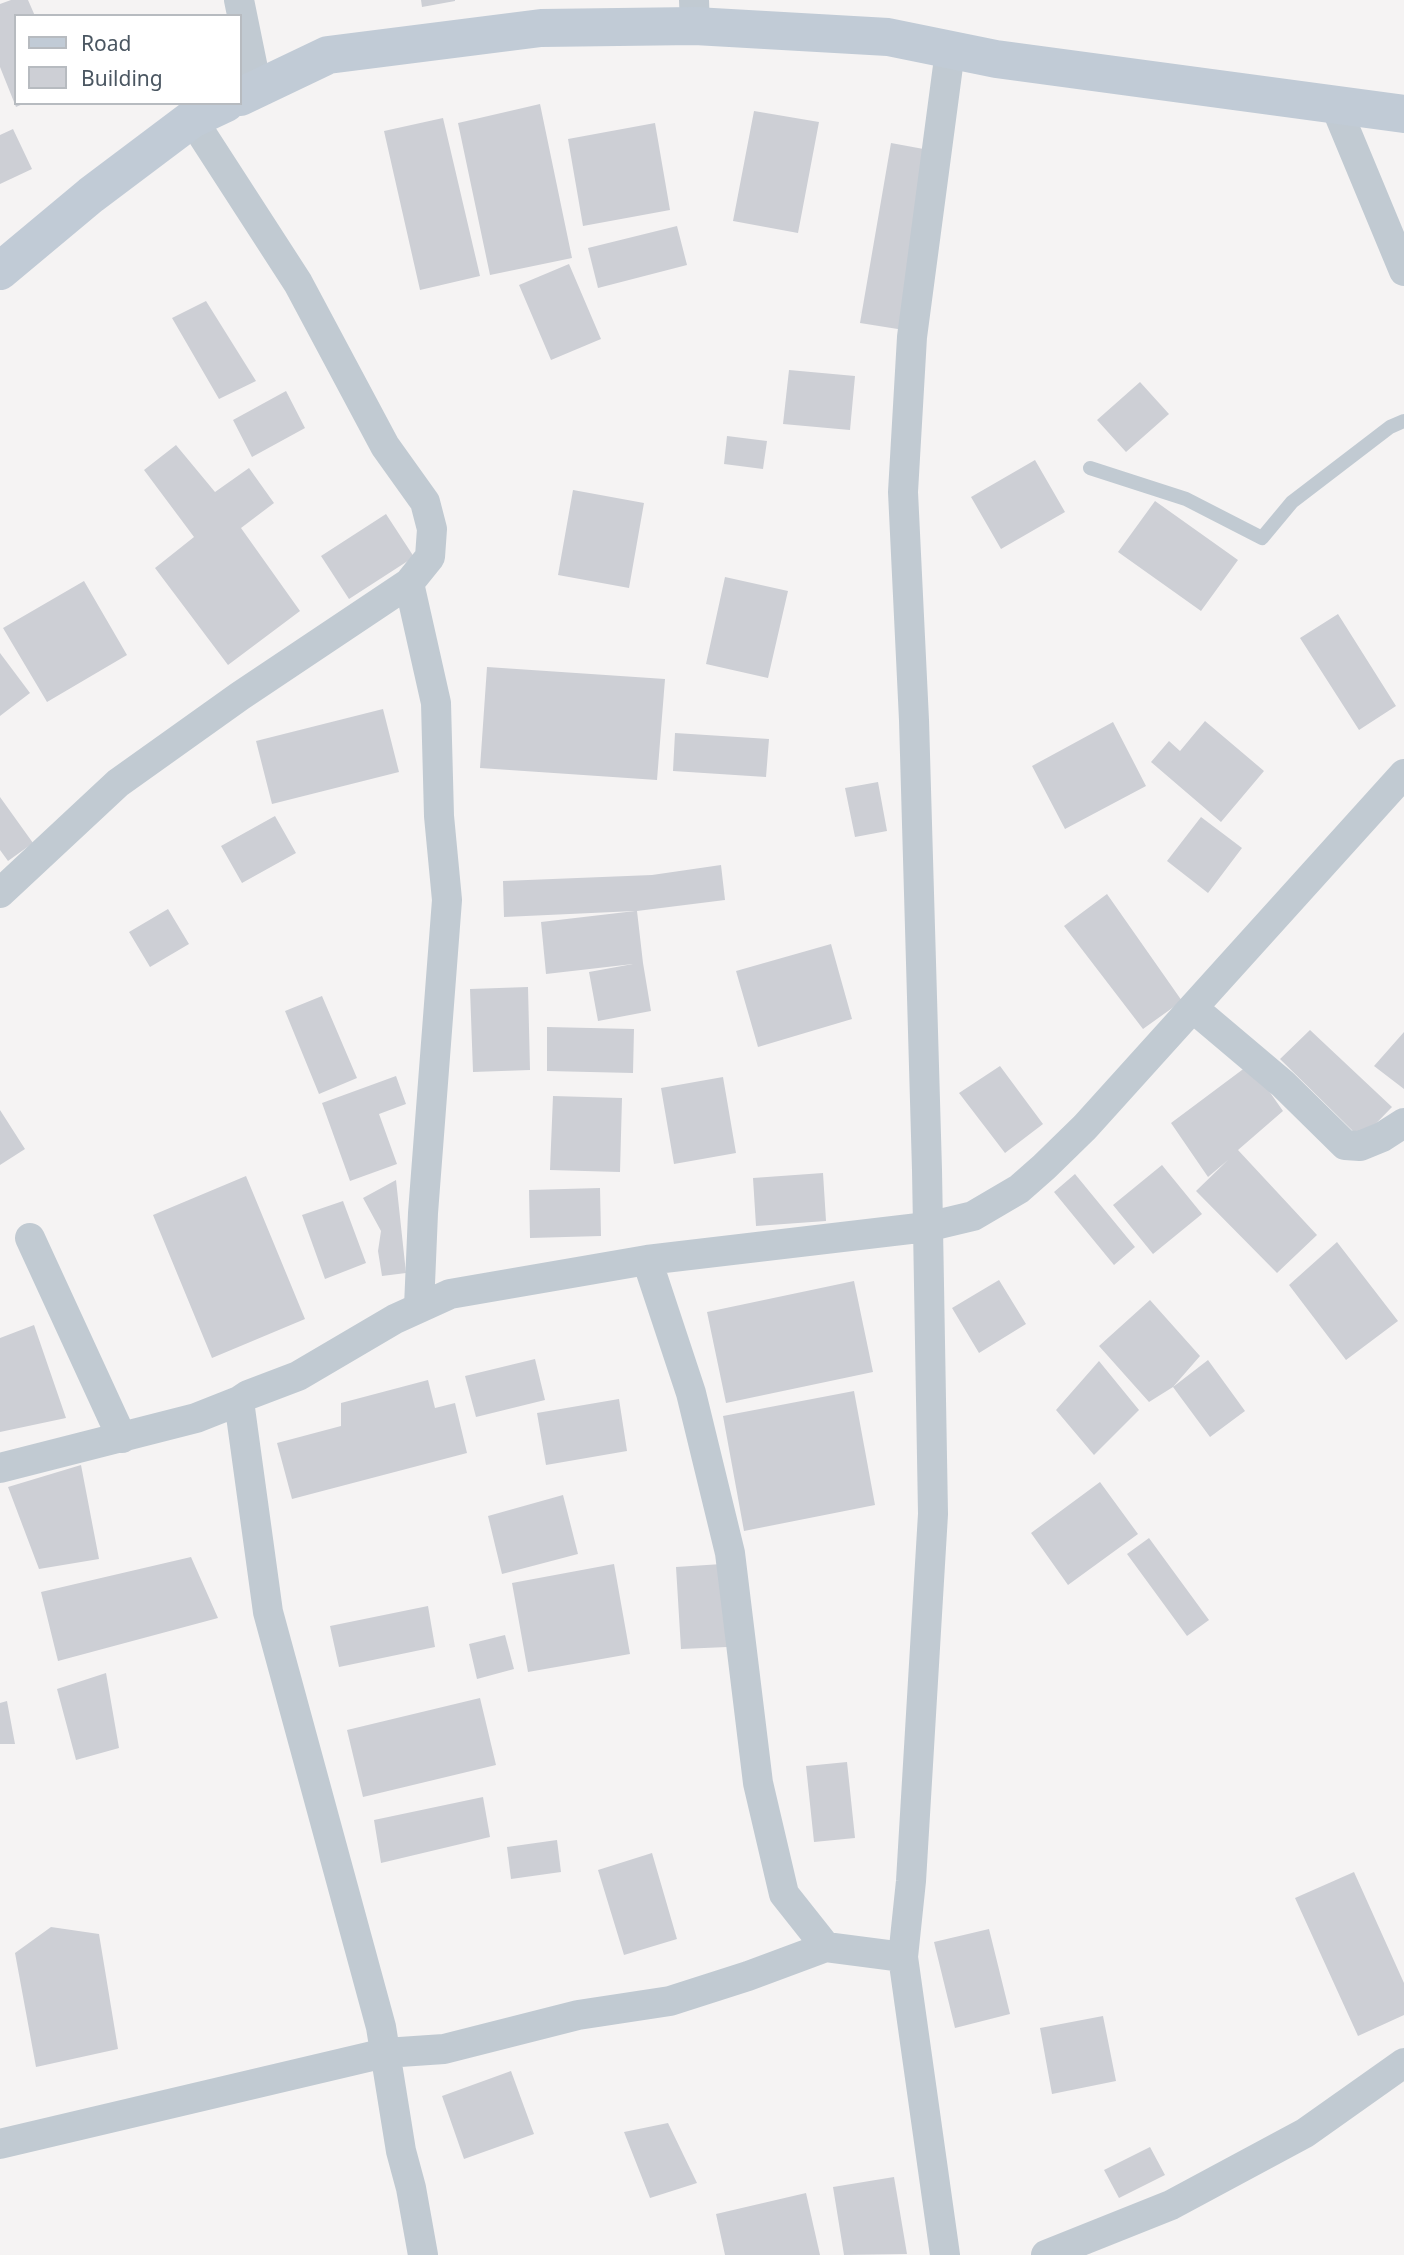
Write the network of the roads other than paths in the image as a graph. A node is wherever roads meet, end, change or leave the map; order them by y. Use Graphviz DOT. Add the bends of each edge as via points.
graph roads {
  1 [pos="695,13"];
  2 [pos="950,51"];
  3 [pos="242,96"];
  4 [pos="225,105"];
  5 [pos="230,105"];
  6 [pos="1335,105"];
  7 [pos="1404,114"];
  8 [pos="0,271"];
  9 [pos="1404,271"];
  10 [pos="1404,421"];
  11 [pos="1090,468"];
  12 [pos="409,583"];
  13 [pos="1404,774"];
  14 [pos="0,893"];
  15 [pos="1194,1008"];
  16 [pos="1404,1123"];
  17 [pos="927,1227"];
  18 [pos="30,1238"];
  19 [pos="647,1260"];
  20 [pos="419,1307"];
  21 [pos="239,1401"];
  22 [pos="122,1438"];
  23 [pos="0,1468"];
  24 [pos="826,1947"];
  25 [pos="903,1958"];
  26 [pos="386,2053"];
  27 [pos="1404,2063"];
  28 [pos="0,2144"];
  29 [pos="423,2255"];
  30 [pos="945,2255"];
  31 [pos="1046,2255"];
  1 -- 2 [label="street" via="888,37"];
  1 -- 3 [label="street" via="328,55"];
  2 -- 6 [label="street"];
  2 -- 17 [label="street" via="912,337 903,492 914,720"];
  4 -- 8 [label="street" via="91,195"];
  5 -- 12 [label="street" via="298,283 385,446 425,502 432,528 430,557"];
  6 -- 7 [label="street"];
  6 -- 9 [label="street"];
  10 -- 11 [label="lane" via="1391,426 1292,502 1262,538 1186,499"];
  12 -- 14 [label="street" via="118,783"];
  12 -- 20 [label="street" via="436,703 447,900"];
  13 -- 15 [label="street"];
  15 -- 16 [label="street" via="1283,1084 1345,1145 1360,1146"];
  15 -- 17 [label="street" via="1085,1127 1019,1189 973,1216"];
  17 -- 19 [label="street"];
  17 -- 25 [label="street" via="933,1514"];
  18 -- 22 [label="street"];
  19 -- 20 [label="street" via="450,1294"];
  19 -- 24 [label="street" via="691,1393 730,1553 758,1783 784,1894"];
  20 -- 21 [label="street" via="298,1376"];
  21 -- 22 [label="street"];
  21 -- 26 [label="street" via="268,1612"];
  22 -- 23 [label="street"];
  24 -- 25 [label="street"];
  24 -- 26 [label="street" via="670,2001 578,2015 444,2049"];
  25 -- 30 [label="street"];
  26 -- 28 [label="street"];
  26 -- 29 [label="street"];
  27 -- 31 [label="street" via="1305,2133 1171,2205"];
}
